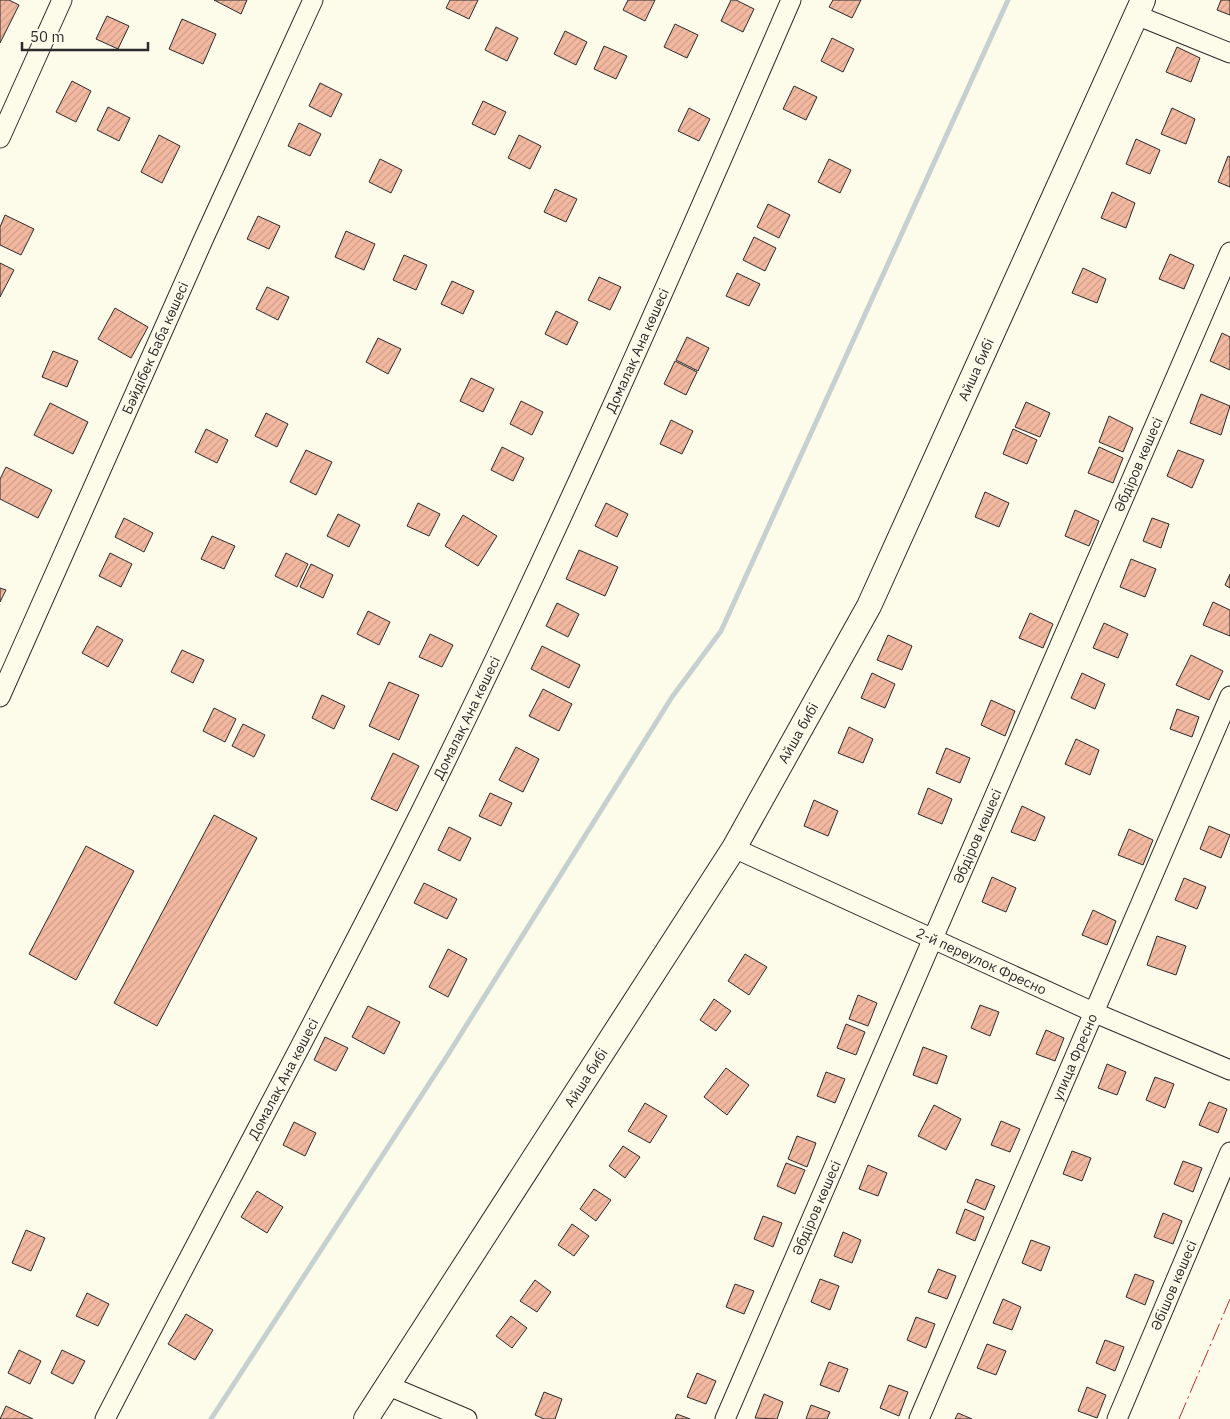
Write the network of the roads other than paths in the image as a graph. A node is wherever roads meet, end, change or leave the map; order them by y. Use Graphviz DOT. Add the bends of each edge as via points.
graph roads {
  1 [pos="62,0"];
  2 [pos="313,0"];
  3 [pos="791,0"];
  4 [pos="1139,8"];
  5 [pos="1230,53"];
  6 [pos="0,138"];
  7 [pos="1230,252"];
  8 [pos="1230,696"];
  9 [pos="0,697"];
  10 [pos="734,848"];
  11 [pos="933,938"];
  12 [pos="1093,1012"];
  13 [pos="1230,1070"];
  14 [pos="1230,1152"];
  15 [pos="389,1386"];
  16 [pos="106,1419"];
  17 [pos="366,1419"];
  18 [pos="467,1419"];
  19 [pos="725,1419"];
  20 [pos="919,1419"];
  21 [pos="1117,1419"];
  1 -- 6 [label="street"];
  2 -- 9 [label="street, Бәйдібек Баба көшесі"];
  3 -- 16 [label="street, Домалақ Ана көшесі" via="524,599 398,857"];
  4 -- 5 [label="street"];
  4 -- 10 [label="main road, Айша бибі" via="869,606"];
  7 -- 11 [label="street, Әбдіров көшесі"];
  8 -- 12 [label="street, улица Фресно"];
  10 -- 11 [label="street, 2-й переулок Фресно"];
  10 -- 15 [label="main road, Айша бибі"];
  11 -- 12 [label="street, 2-й переулок Фресно"];
  11 -- 19 [label="street, Әбдіров көшесі"];
  12 -- 13 [label="street, 2-й переулок Фресно"];
  12 -- 20 [label="street, улица Фресно"];
  14 -- 21 [label="street, Әбішов көшесі"];
  15 -- 17 [label="main road, Айша бибі"];
  15 -- 18 [label="street"];
}
